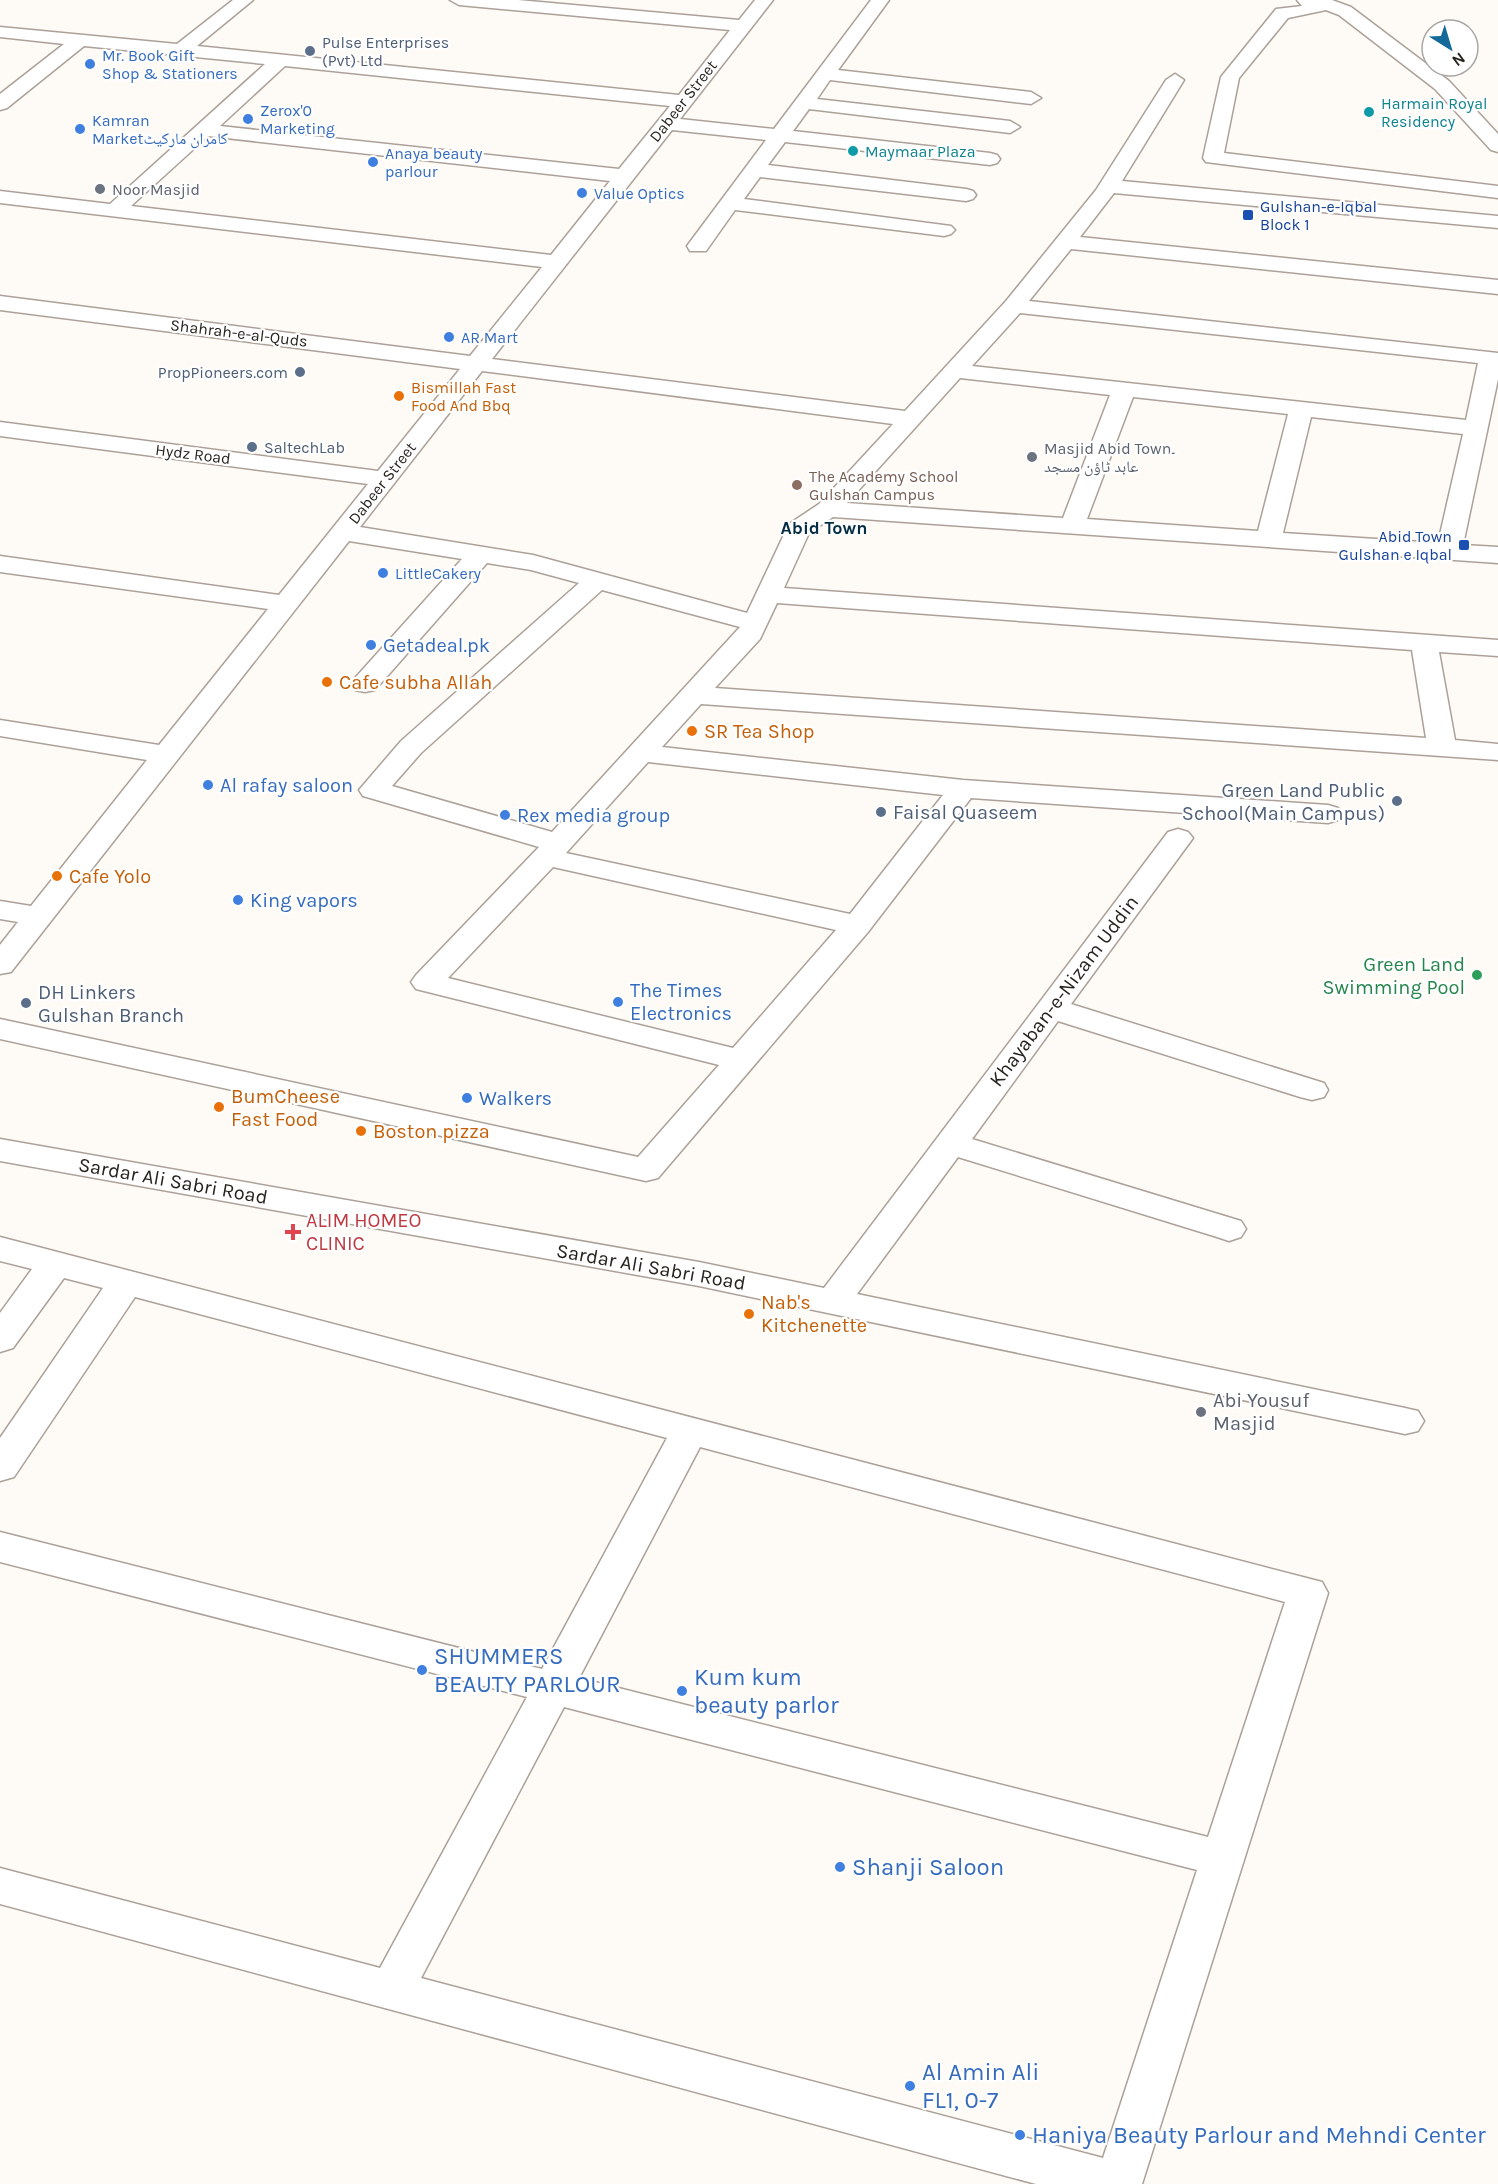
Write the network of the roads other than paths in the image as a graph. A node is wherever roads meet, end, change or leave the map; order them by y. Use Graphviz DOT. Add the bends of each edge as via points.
graph roads {
  1 [pos="244,0"];
  2 [pos="459,0"];
  3 [pos="764,0"];
  4 [pos="880,0"];
  5 [pos="1294,0"];
  6 [pos="1326,4"];
  7 [pos="743,26"];
  8 [pos="0,32"];
  9 [pos="80,40"];
  10 [pos="181,50"];
  11 [pos="280,60"];
  12 [pos="825,74"];
  13 [pos="1174,80"];
  14 [pos="1031,98"];
  15 [pos="682,101"];
  16 [pos="803,103"];
  17 [pos="0,104"];
  18 [pos="666,123"];
  19 [pos="1010,128"];
  20 [pos="203,130"];
  21 [pos="780,134"];
  22 [pos="1498,146"];
  23 [pos="990,159"];
  24 [pos="755,170"];
  25 [pos="626,176"];
  26 [pos="1109,186"];
  27 [pos="1498,192"];
  28 [pos="966,195"];
  29 [pos="4,201"];
  30 [pos="730,203"];
  31 [pos="115,210"];
  32 [pos="1498,222"];
  33 [pos="944,230"];
  34 [pos="1066,242"];
  35 [pos="698,246"];
  36 [pos="558,262"];
  37 [pos="1498,287"];
  38 [pos="0,303"];
  39 [pos="1014,306"];
  40 [pos="477,363"];
  41 [pos="955,371"];
  42 [pos="1124,390"];
  43 [pos="1301,409"];
  44 [pos="910,419"];
  45 [pos="1476,428"];
  46 [pos="0,429"];
  47 [pos="385,479"];
  48 [pos="828,509"];
  49 [pos="1072,526"];
  50 [pos="343,532"];
  51 [pos="1269,539"];
  52 [pos="1449,552"];
  53 [pos="480,555"];
  54 [pos="1498,555"];
  55 [pos="0,564"];
  56 [pos="598,580"];
  57 [pos="769,595"];
  58 [pos="286,604"];
  59 [pos="755,623"];
  60 [pos="1424,642"];
  61 [pos="1498,648"];
  62 [pos="365,684"];
  63 [pos="693,695"];
  64 [pos="0,728"];
  65 [pos="1442,748"];
  66 [pos="1498,752"];
  67 [pos="640,753"];
  68 [pos="166,755"];
  69 [pos="963,789"];
  70 [pos="1328,814"];
  71 [pos="1178,838"];
  72 [pos="551,850"];
  73 [pos="0,910"];
  74 [pos="38,916"];
  75 [pos="857,925"];
  76 [pos="0,965"];
  77 [pos="1051,1008"];
  78 [pos="0,1029"];
  79 [pos="741,1060"];
  80 [pos="1312,1090"];
  81 [pos="949,1143"];
  82 [pos="0,1149"];
  83 [pos="1229,1229"];
  84 [pos="0,1249"];
  85 [pos="56,1263"];
  86 [pos="126,1281"];
  87 [pos="832,1302"];
  88 [pos="0,1339"];
  89 [pos="1405,1421"];
  90 [pos="690,1430"];
  91 [pos="0,1467"];
  92 [pos="0,1546"];
  93 [pos="553,1688"];
  94 [pos="1221,1858"];
  95 [pos="0,1886"];
  96 [pos="392,1990"];
  1 -- 10 [label="street"];
  2 -- 7 [label="street"];
  3 -- 7 [label="street, Dabeer Street"];
  4 -- 12 [label="street"];
  5 -- 6 [label="street"];
  6 -- 22 [label="street" via="1345,11 1442,85"];
  6 -- 27 [label="street" via="1282,14 1230,77 1212,158"];
  7 -- 15 [label="street, Dabeer Street"];
  8 -- 9 [label="street"];
  9 -- 10 [label="street"];
  9 -- 17 [label="street"];
  10 -- 11 [label="street"];
  11 -- 15 [label="street"];
  11 -- 20 [label="street"];
  12 -- 14 [label="street"];
  12 -- 16 [label="street"];
  13 -- 26 [label="street"];
  15 -- 18 [label="street, Dabeer Street"];
  16 -- 19 [label="street"];
  16 -- 21 [label="street"];
  18 -- 21 [label="street"];
  18 -- 25 [label="street, Dabeer Street"];
  20 -- 25 [label="street"];
  20 -- 31 [label="street"];
  21 -- 23 [label="street"];
  21 -- 24 [label="street"];
  24 -- 28 [label="street"];
  24 -- 30 [label="street"];
  25 -- 36 [label="street, Dabeer Street"];
  26 -- 32 [label="street"];
  26 -- 34 [label="street"];
  29 -- 31 [label="street"];
  30 -- 33 [label="street"];
  30 -- 35 [label="street"];
  31 -- 36 [label="street"];
  34 -- 37 [label="street"];
  34 -- 39 [label="street"];
  36 -- 40 [label="street, Dabeer Street"];
  38 -- 40 [label="street, Shahrah-e-al-Quds"];
  39 -- 41 [label="street"];
  39 -- 45 [label="street" via="1491,358"];
  40 -- 44 [label="street, Shahrah-e-al-Quds"];
  40 -- 47 [label="street, Dabeer Street"];
  41 -- 42 [label="street"];
  41 -- 44 [label="street"];
  42 -- 43 [label="street"];
  42 -- 49 [label="street"];
  43 -- 45 [label="street"];
  43 -- 51 [label="street"];
  44 -- 48 [label="street"];
  45 -- 52 [label="street"];
  46 -- 47 [label="street, Hydz Road"];
  47 -- 50 [label="street, Dabeer Street"];
  48 -- 49 [label="street"];
  48 -- 57 [label="street" via="798,529"];
  49 -- 51 [label="street"];
  50 -- 53 [label="street"];
  50 -- 58 [label="street, Dabeer Street"];
  51 -- 52 [label="street"];
  52 -- 54 [label="street"];
  53 -- 56 [label="street" via="533,563"];
  53 -- 62 [label="street"];
  55 -- 58 [label="street"];
  56 -- 59 [label="street"];
  56 -- 72 [label="street" via="411,747 373,790"];
  57 -- 59 [label="street"];
  57 -- 60 [label="street"];
  58 -- 68 [label="street, Dabeer Street"];
  59 -- 63 [label="street" via="751,633"];
  60 -- 61 [label="street"];
  60 -- 65 [label="street"];
  63 -- 65 [label="street"];
  63 -- 67 [label="street"];
  64 -- 68 [label="street"];
  65 -- 66 [label="street"];
  67 -- 69 [label="street"];
  67 -- 72 [label="street"];
  68 -- 74 [label="street, Dabeer Street"];
  69 -- 70 [label="street"];
  69 -- 75 [label="street"];
  71 -- 77 [label="street, Khayaban-e-Nizam Uddin"];
  72 -- 75 [label="street"];
  72 -- 79 [label="street" via="427,982"];
  73 -- 74 [label="street"];
  74 -- 76 [label="street, Dabeer Street"];
  75 -- 79 [label="street"];
  77 -- 80 [label="street"];
  77 -- 81 [label="street, Khayaban-e-Nizam Uddin"];
  78 -- 79 [label="street" via="646,1170"];
  81 -- 83 [label="street"];
  81 -- 87 [label="street, Khayaban-e-Nizam Uddin"];
  82 -- 87 [label="street, Sardar Ali Sabri Road" via="699,1274"];
  84 -- 85 [label="street"];
  85 -- 86 [label="street"];
  85 -- 88 [label="street"];
  86 -- 90 [label="street"];
  86 -- 91 [label="street"];
  87 -- 89 [label="street, Sardar Ali Sabri Road"];
  90 -- 93 [label="street"];
  90 -- 94 [label="street" via="1308,1593"];
  92 -- 93 [label="street"];
  93 -- 94 [label="street"];
  93 -- 96 [label="street"];
  94 -- 96 [label="street" via="1118,2184"];
  95 -- 96 [label="street"];
}
